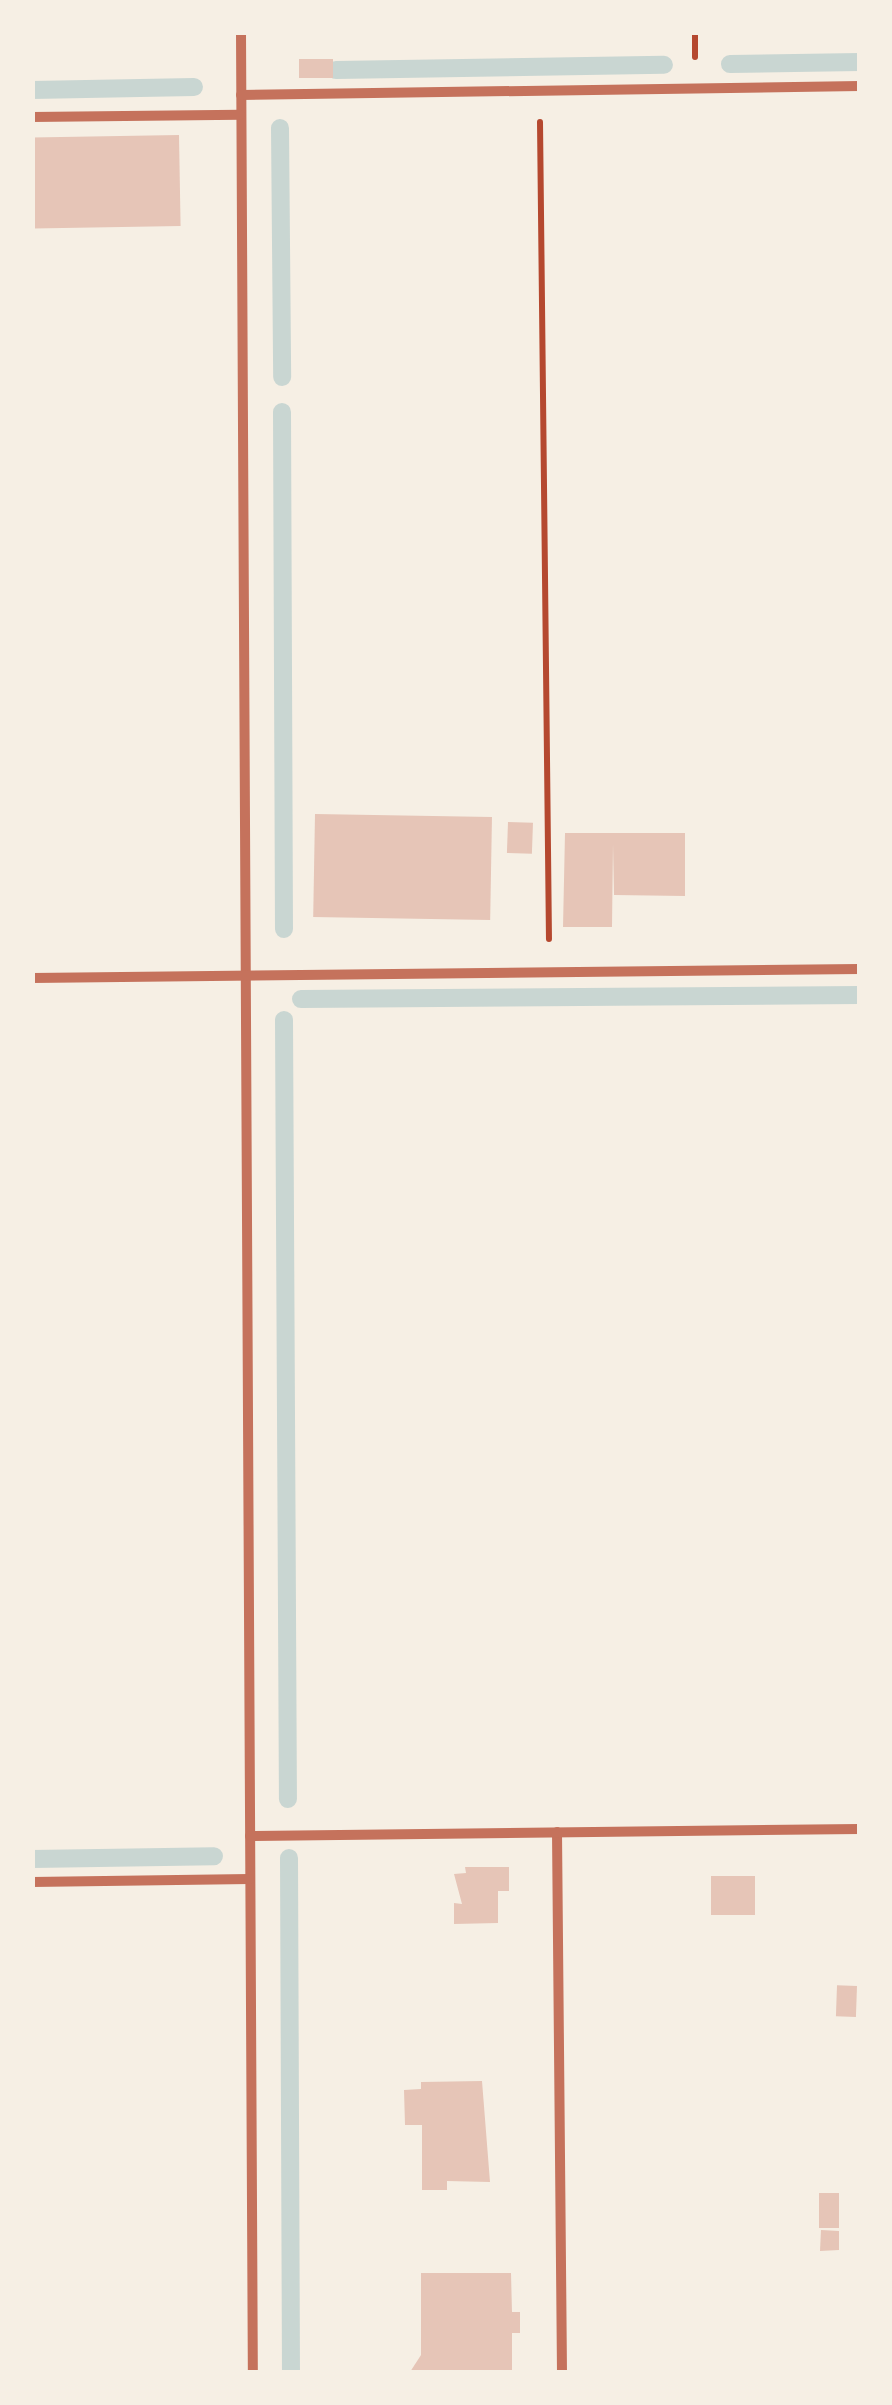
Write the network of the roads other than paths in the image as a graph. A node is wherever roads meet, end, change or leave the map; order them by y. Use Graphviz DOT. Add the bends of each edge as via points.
graph roads {
  1 [pos="240,32"];
  2 [pos="860,86"];
  3 [pos="241,95"];
  4 [pos="240,115"];
  5 [pos="32,117"];
  6 [pos="860,969"];
  7 [pos="245,975"];
  8 [pos="32,978"];
  9 [pos="860,1829"];
  10 [pos="557,1832"];
  11 [pos="250,1836"];
  12 [pos="250,1879"];
  13 [pos="32,1882"];
  14 [pos="253,2372"];
  15 [pos="562,2372"];
  1 -- 3 [label="street"];
  2 -- 3 [label="street"];
  3 -- 4 [label="street"];
  4 -- 5 [label="street"];
  4 -- 7 [label="street"];
  6 -- 7 [label="street"];
  7 -- 8 [label="street"];
  7 -- 11 [label="street"];
  9 -- 10 [label="street"];
  10 -- 11 [label="street"];
  10 -- 15 [label="street"];
  11 -- 12 [label="street"];
  12 -- 13 [label="street"];
  12 -- 14 [label="street"];
}
